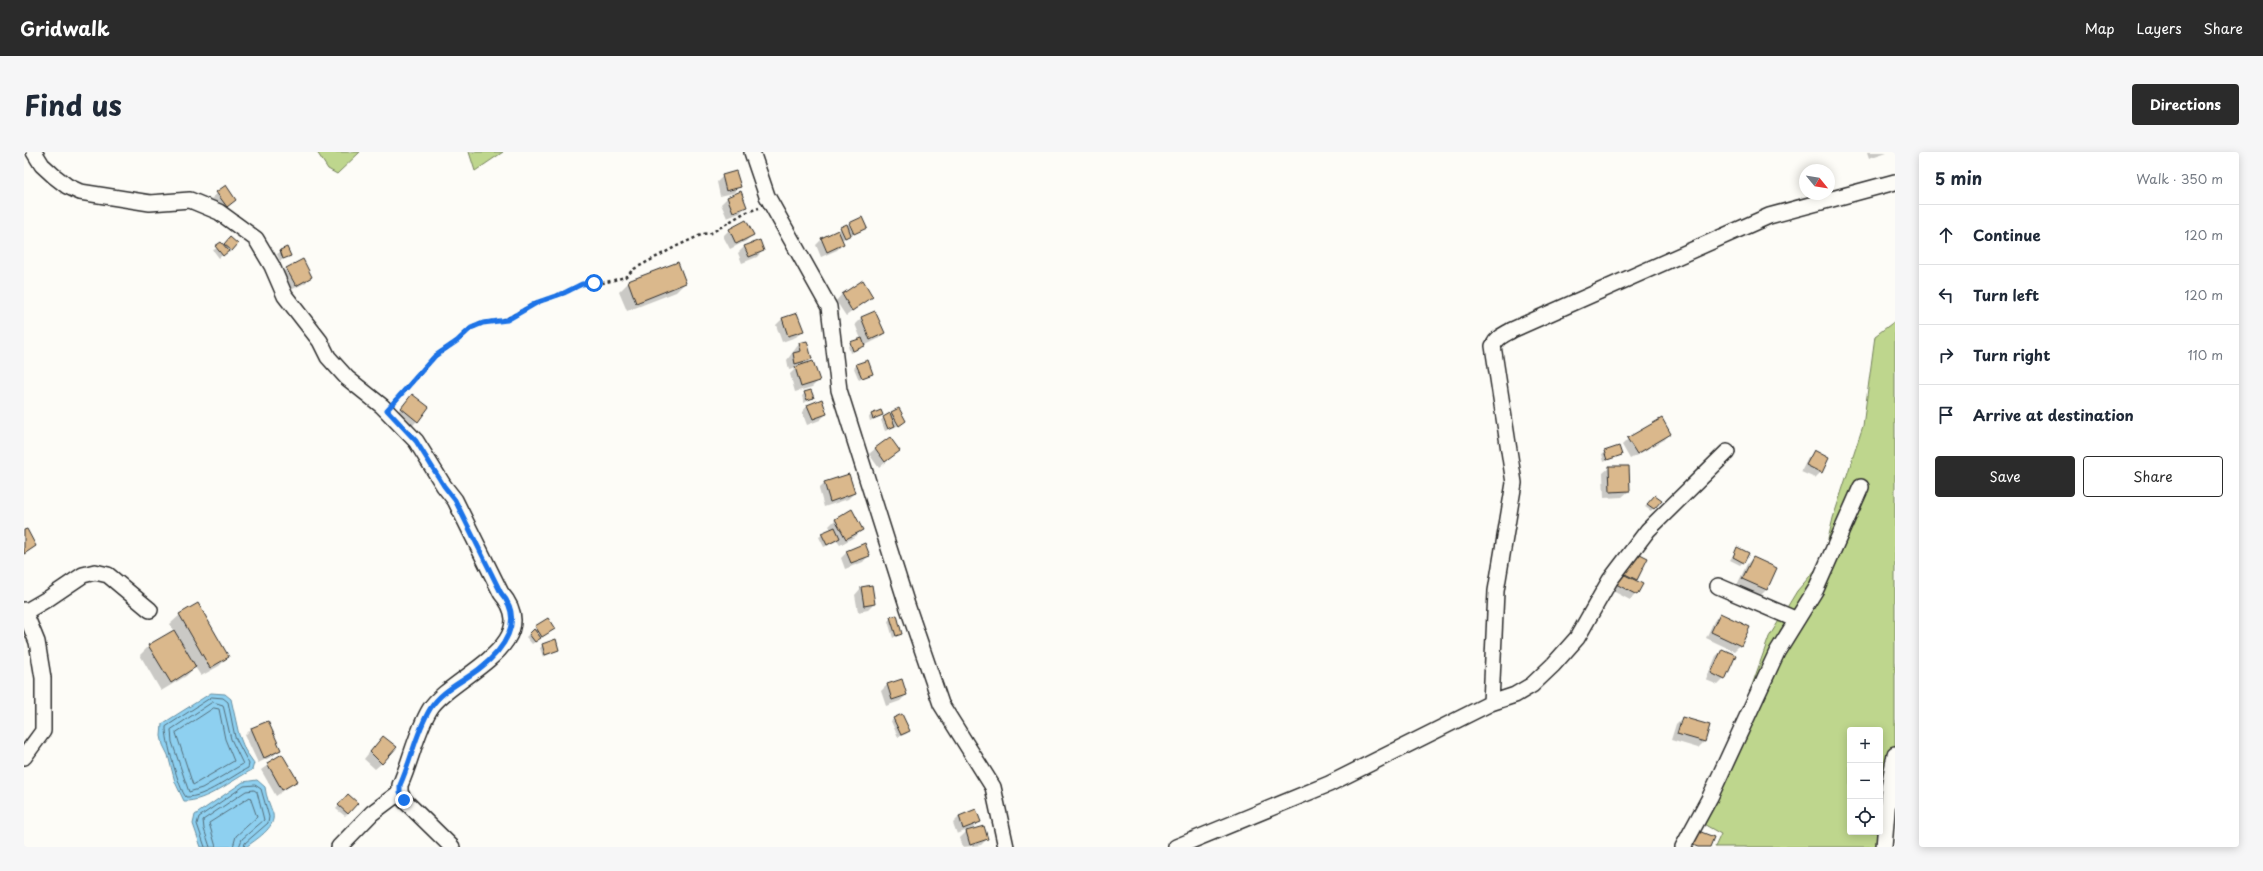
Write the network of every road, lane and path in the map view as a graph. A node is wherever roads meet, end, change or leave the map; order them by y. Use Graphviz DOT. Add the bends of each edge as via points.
graph roads {
  1 [pos="34,152"];
  2 [pos="752,152"];
  3 [pos="1895,182"];
  4 [pos="770,202"];
  5 [pos="387,410"];
  6 [pos="1727,452"];
  7 [pos="1861,487"];
  8 [pos="1718,586"];
  9 [pos="150,610"];
  10 [pos="24,611"];
  11 [pos="1797,620"];
  12 [pos="1491,703"];
  13 [pos="1895,754"];
  14 [pos="24,757"];
  15 [pos="400,792"];
  16 [pos="339,847"];
  17 [pos="452,847"];
  18 [pos="1006,847"];
  19 [pos="1176,847"];
  20 [pos="1683,847"];
  21 [pos="1884,847"];
  1 -- 5 [label="street" via="42,165 54,176 80,192 150,203 190,200 219,212 248,232 266,254 285,296 320,341 328,356 347,378"];
  2 -- 4 [label="street"];
  3 -- 12 [label="street" via="1769,216 1498,337 1493,346 1514,483 1496,591"];
  4 -- 5 [label="path" via="744,213 711,233 675,247 634,268 625,276 603,283 582,284 538,302 507,320 483,323 471,328 435,356"];
  4 -- 18 [label="street" via="829,307 839,390 906,605 941,704 993,787"];
  5 -- 15 [label="street" via="416,441 455,500 501,593 508,601 512,617 512,628 492,658 446,692 430,710 400,785"];
  6 -- 12 [label="street" via="1648,530 1610,580 1577,638 1553,665 1532,685 1515,695"];
  7 -- 11 [label="street" via="1816,589"];
  8 -- 11 [label="street"];
  9 -- 10 [label="street" via="108,575 95,572 83,575"];
  10 -- 14 [label="street" via="37,642 43,678 43,731"];
  11 -- 20 [label="street" via="1777,652 1710,796"];
  12 -- 19 [label="street" via="1329,784"];
  13 -- 21 [label="street" via="1889,787"];
  15 -- 16 [label="street" via="372,812"];
  15 -- 17 [label="street" via="404,800"];
}
